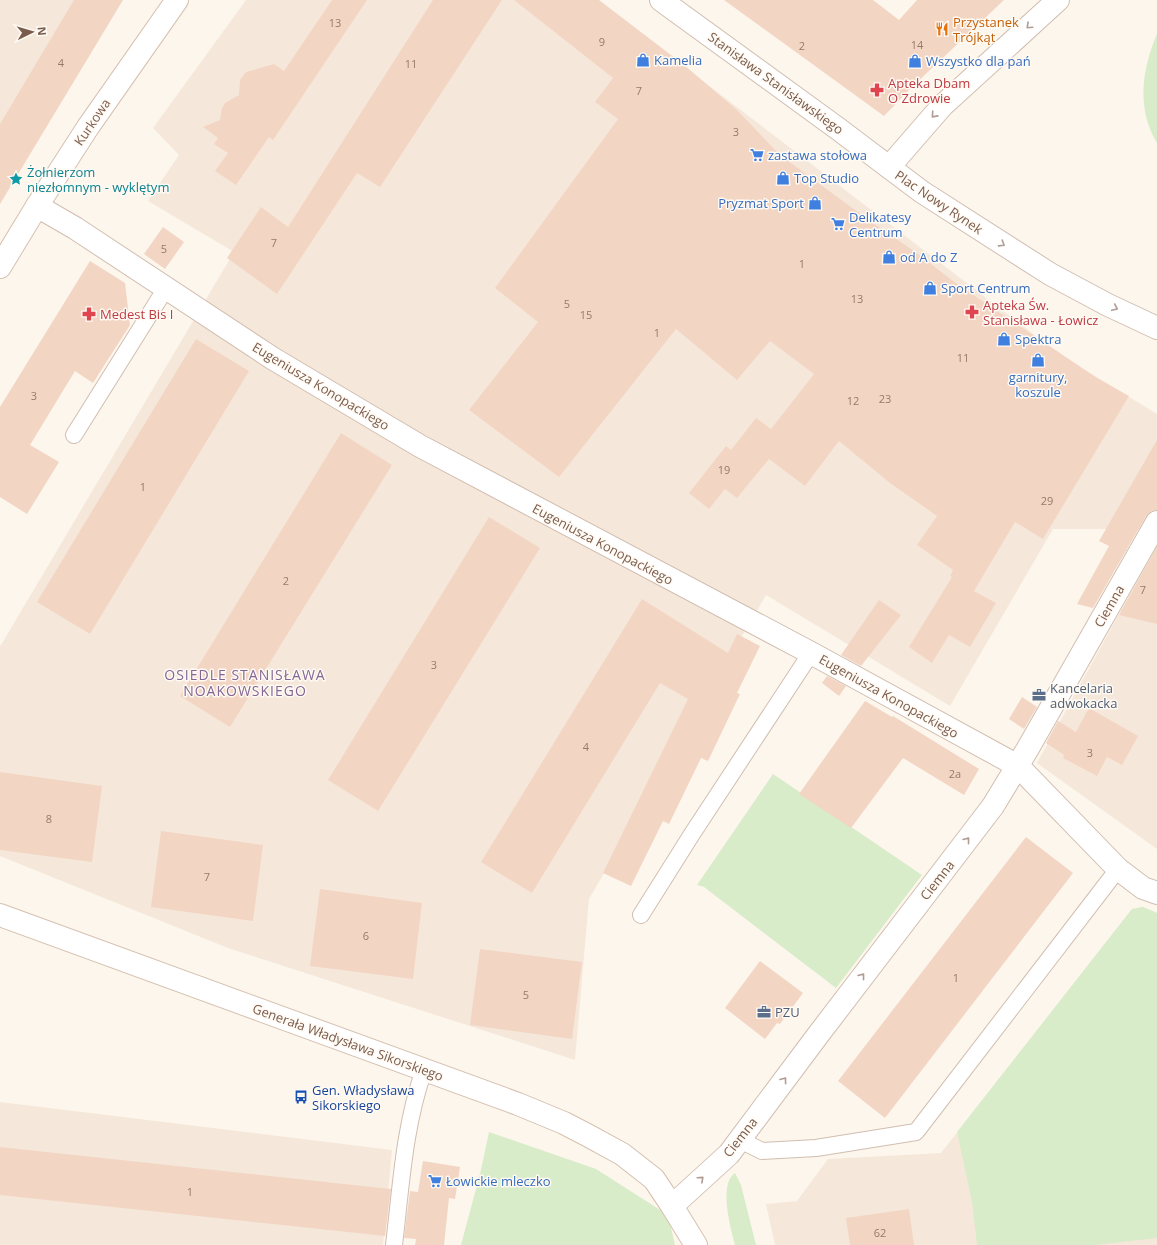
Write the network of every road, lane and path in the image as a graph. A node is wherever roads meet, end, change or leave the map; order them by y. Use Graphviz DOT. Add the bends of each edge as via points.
graph roads {
  1 [pos="177,0"];
  2 [pos="662,0"];
  3 [pos="1058,0"];
  4 [pos="889,167"];
  5 [pos="37,206"];
  6 [pos="0,267"];
  7 [pos="166,288"];
  8 [pos="1157,328"];
  9 [pos="74,435"];
  10 [pos="1157,522"];
  11 [pos="811,654"];
  12 [pos="1018,766"];
  13 [pos="1118,869"];
  14 [pos="1157,893"];
  15 [pos="0,915"];
  16 [pos="641,915"];
  17 [pos="424,1070"];
  18 [pos="740,1140"];
  19 [pos="672,1206"];
  20 [pos="394,1245"];
  21 [pos="683,1245"];
  22 [pos="696,1245"];
  1 -- 5 [label="street, Kurkowa" via="88,127"];
  2 -- 4 [label="street, Stanisława Stanisławskiego"];
  3 -- 4 [label="street, Plac Nowy Rynek, one-way" via="942,106"];
  4 -- 8 [label="street, Plac Nowy Rynek, one-way" via="922,192 1050,274"];
  5 -- 6 [label="street, Kurkowa"];
  5 -- 7 [label="street, Eugeniusza Konopackiego"];
  7 -- 9 [label="lane"];
  7 -- 11 [label="street, Eugeniusza Konopackiego" via="272,358 420,446"];
  10 -- 12 [label="street, Ciemna"];
  11 -- 12 [label="street, Eugeniusza Konopackiego"];
  11 -- 16 [label="lane"];
  12 -- 13 [label="street, Eugeniusza Konopackiego"];
  18 -- 12 [label="street, Ciemna, one-way" via="993,806"];
  13 -- 14 [label="street, Eugeniusza Konopackiego" via="1143,888"];
  13 -- 18 [label="lane" via="916,1132 816,1148 762,1150"];
  15 -- 17 [label="street, Generała Władysława Sikorskiego"];
  17 -- 19 [label="street, Generała Władysława Sikorskiego" via="564,1123 622,1154 654,1179"];
  17 -- 20 [label="lane" via="408,1128"];
  19 -- 18 [label="street, Ciemna, one-way" via="729,1154"];
  19 -- 21 [label="street"];
  19 -- 22 [label="street, Generała Władysława Sikorskiego"];
}
